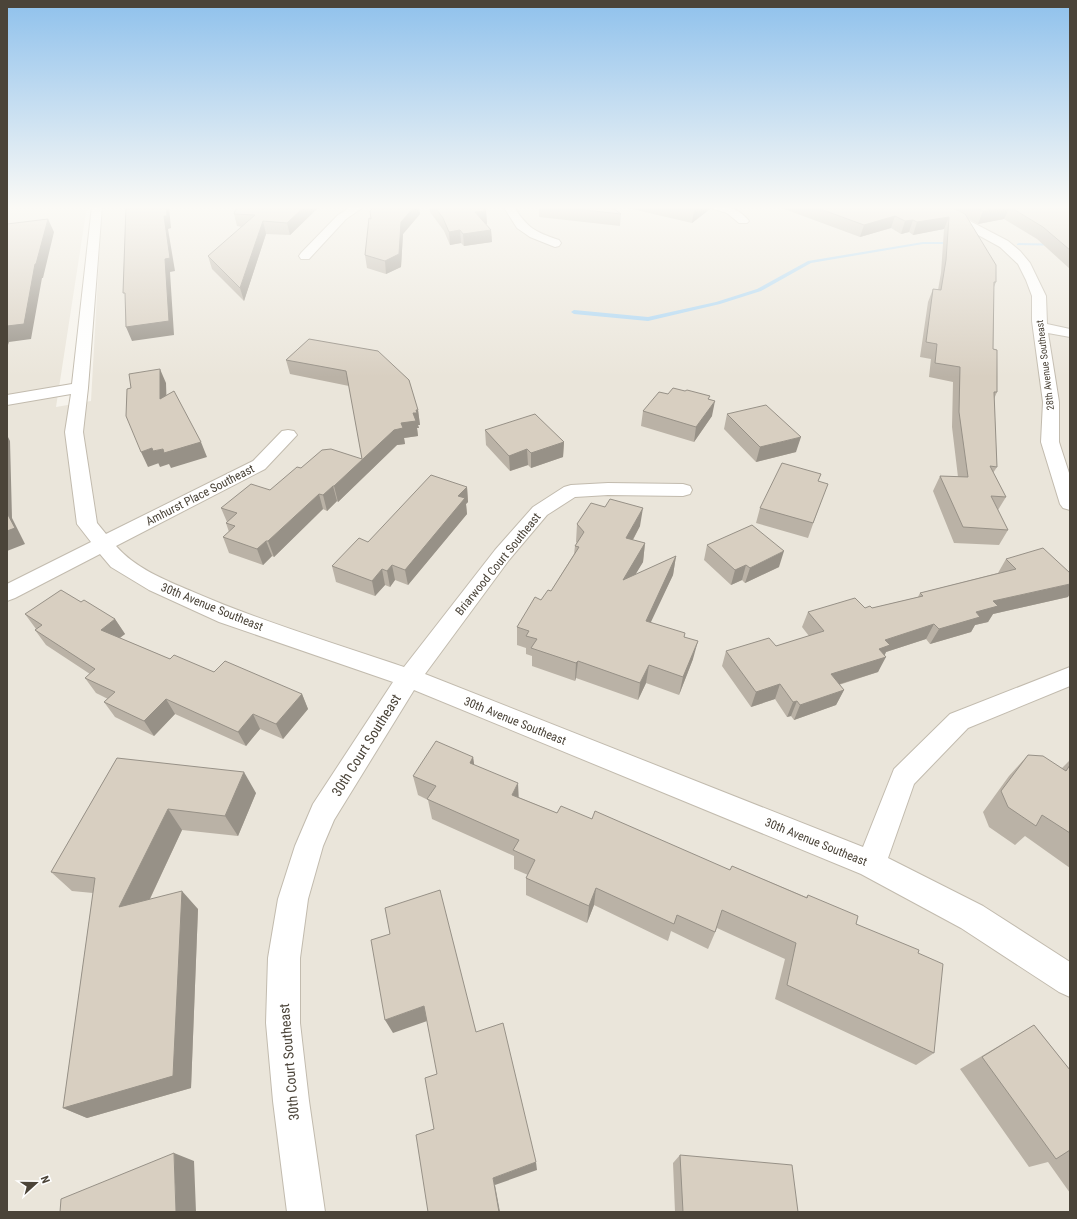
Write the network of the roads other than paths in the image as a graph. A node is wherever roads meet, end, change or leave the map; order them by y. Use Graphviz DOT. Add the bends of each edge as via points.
graph roads {
  1 [pos="92,263"];
  2 [pos="1022,263"];
  3 [pos="1040,326"];
  4 [pos="1070,333"];
  5 [pos="80,388"];
  6 [pos="7,400"];
  7 [pos="288,435"];
  8 [pos="683,490"];
  9 [pos="1070,504"];
  10 [pos="104,545"];
  11 [pos="7,593"];
  12 [pos="1070,676"];
  13 [pos="409,678"];
  14 [pos="871,864"];
  15 [pos="1070,981"];
  16 [pos="306,1212"];
  1 -- 5 [label="street, 30th Avenue Southeast"];
  2 -- 3 [label="street, 28th Avenue Southeast" via="1039,296"];
  3 -- 4 [label="street"];
  3 -- 9 [label="street, 28th Avenue Southeast" via="1051,402 1050,442"];
  5 -- 6 [label="street"];
  5 -- 10 [label="street, 30th Avenue Southeast" via="74,432 81,491 87,524"];
  7 -- 10 [label="street, Amhurst Place Southeast" via="259,465"];
  8 -- 13 [label="street, Briarwood Court Southeast" via="571,491 540,511 502,555"];
  10 -- 11 [label="street, Amhurst Place Southeast"];
  10 -- 13 [label="street, 30th Avenue Southeast" via="118,562 157,585 227,616"];
  12 -- 14 [label="street" via="959,721 903,777"];
  13 -- 14 [label="street, 30th Avenue Southeast"];
  13 -- 16 [label="street, 30th Court Southeast" via="324,813 309,846 293,899 284,958 283,1023"];
  14 -- 15 [label="street, 30th Avenue Southeast" via="972,917"];
}
